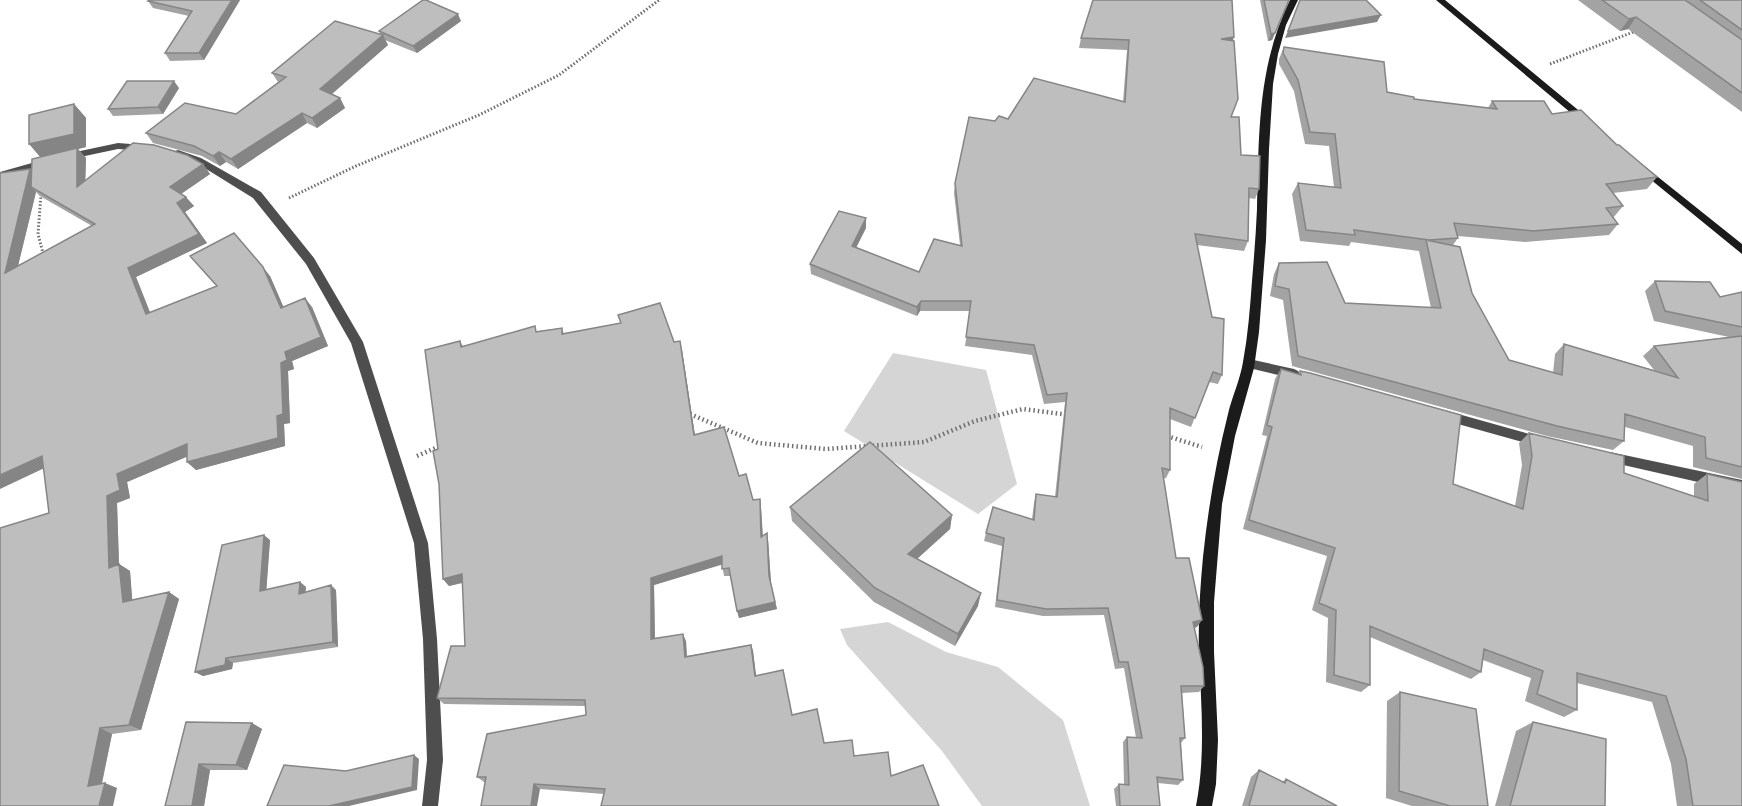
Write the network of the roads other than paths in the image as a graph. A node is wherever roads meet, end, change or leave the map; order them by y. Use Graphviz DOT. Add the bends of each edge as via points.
graph roads {
  1 [pos="1294,0"];
  2 [pos="1440,0"];
  3 [pos="1599,132"];
  4 [pos="1635,161"];
  5 [pos="0,175"];
  6 [pos="1742,249"];
  7 [pos="1249,364"];
  8 [pos="1304,376"];
  9 [pos="1431,412"];
  10 [pos="1558,446"];
  11 [pos="1592,453"];
  12 [pos="1742,486"];
  13 [pos="430,806"];
  14 [pos="1204,806"];
  1 -- 7 [label="street" via="1274,48"];
  2 -- 3 [label="street"];
  4 -- 6 [label="street"];
  5 -- 13 [label="street" via="118,146 157,148 198,160 257,195 310,261 357,342 421,543 435,760"];
  7 -- 8 [label="street"];
  7 -- 14 [label="street" via="1214,515 1206,630 1212,726 1210,778"];
  9 -- 10 [label="street"];
  11 -- 12 [label="street"];
}
